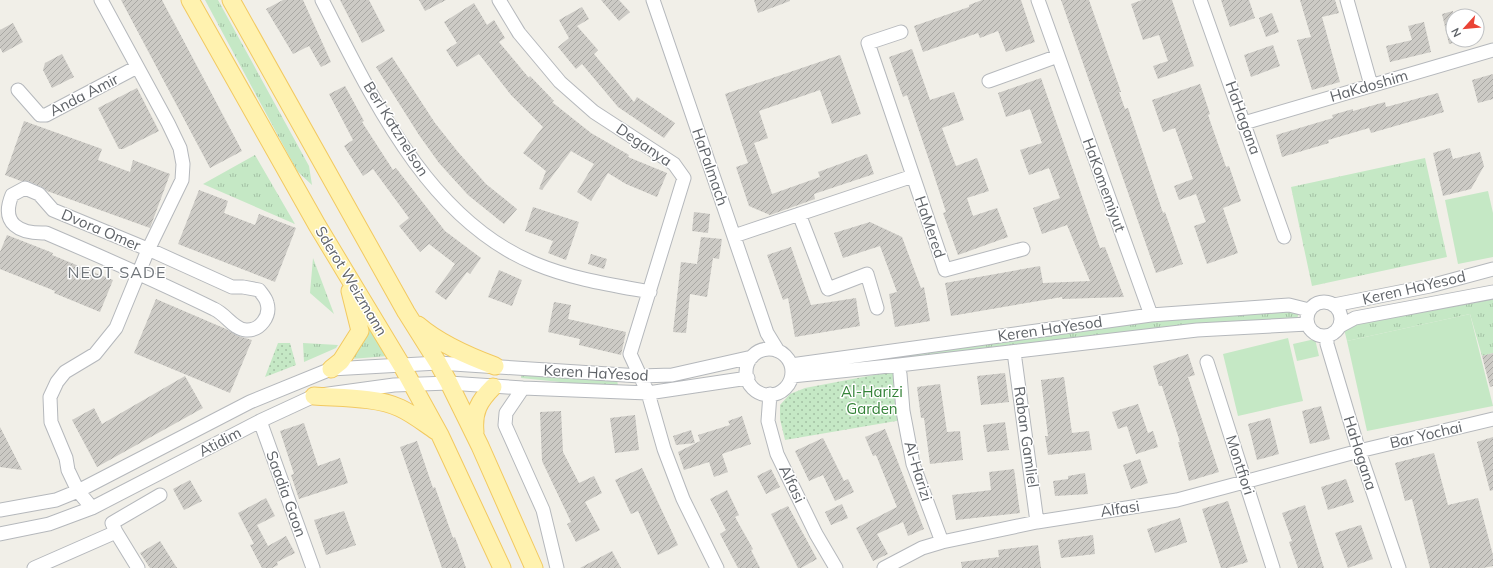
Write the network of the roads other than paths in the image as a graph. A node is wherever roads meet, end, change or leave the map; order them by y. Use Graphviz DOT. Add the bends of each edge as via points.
graph roads {
  1 [pos="101,0"];
  2 [pos="190,0"];
  3 [pos="231,0"];
  4 [pos="322,0"];
  5 [pos="499,0"];
  6 [pos="653,0"];
  7 [pos="1038,0"];
  8 [pos="1200,0"];
  9 [pos="1347,0"];
  10 [pos="900,32"];
  11 [pos="1493,50"];
  12 [pos="1058,56"];
  13 [pos="137,67"];
  14 [pos="989,81"];
  15 [pos="1371,85"];
  16 [pos="18,90"];
  17 [pos="1244,123"];
  18 [pos="913,176"];
  19 [pos="799,214"];
  20 [pos="734,236"];
  21 [pos="1284,237"];
  22 [pos="1023,249"];
  23 [pos="148,250"];
  24 [pos="341,264"];
  25 [pos="1493,269"];
  26 [pos="138,272"];
  27 [pos="650,292"];
  28 [pos="1493,292"];
  29 [pos="1334,305"];
  30 [pos="877,308"];
  31 [pos="1309,310"];
  32 [pos="406,312"];
  33 [pos="1151,315"];
  34 [pos="1308,324"];
  35 [pos="1340,326"];
  36 [pos="767,333"];
  37 [pos="1327,336"];
  38 [pos="778,351"];
  39 [pos="1014,352"];
  40 [pos="755,355"];
  41 [pos="1207,362"];
  42 [pos="438,363"];
  43 [pos="402,366"];
  44 [pos="495,366"];
  45 [pos="331,369"];
  46 [pos="791,370"];
  47 [pos="900,374"];
  48 [pos="640,376"];
  49 [pos="748,378"];
  50 [pos="449,383"];
  51 [pos="412,385"];
  52 [pos="493,387"];
  53 [pos="523,388"];
  54 [pos="648,393"];
  55 [pos="770,394"];
  56 [pos="314,396"];
  57 [pos="1493,419"];
  58 [pos="260,421"];
  59 [pos="440,434"];
  60 [pos="480,446"];
  61 [pos="1359,451"];
  62 [pos="67,464"];
  63 [pos="1245,483"];
  64 [pos="82,489"];
  65 [pos="160,495"];
  66 [pos="56,500"];
  67 [pos="92,508"];
  68 [pos="0,510"];
  69 [pos="1037,522"];
  70 [pos="116,532"];
  71 [pos="0,534"];
  72 [pos="942,542"];
  73 [pos="34,568"];
  74 [pos="138,568"];
  75 [pos="313,568"];
  76 [pos="502,568"];
  77 [pos="534,568"];
  78 [pos="557,568"];
  79 [pos="717,568"];
  80 [pos="836,568"];
  81 [pos="884,568"];
  82 [pos="1272,568"];
  83 [pos="1399,568"];
  1 -- 13 [label="street"];
  2 -- 24 [label="main road, Sderot Weizmann"];
  3 -- 32 [label="main road, Sderot Weizmann"];
  4 -- 27 [label="street, Berl Katznelson" via="395,133 429,181 468,223 504,248 536,265 584,280"];
  5 -- 27 [label="street, Deganya" via="519,33 560,82 594,112 674,164 684,178"];
  6 -- 20 [label="street, HaPalmach"];
  7 -- 12 [label="street, HaKomemiyut"];
  8 -- 17 [label="street, HaHagana"];
  9 -- 15 [label="street"];
  10 -- 18 [label="street, HaMered" via="868,43"];
  11 -- 15 [label="street, HaKdoshim"];
  12 -- 14 [label="street"];
  12 -- 33 [label="street, HaKomemiyut"];
  13 -- 16 [label="street, Anda Amir" via="46,115 40,115 33,110"];
  13 -- 23 [label="street" via="180,148 183,164 182,180"];
  15 -- 17 [label="street, HaKdoshim"];
  17 -- 21 [label="street, HaHagana"];
  18 -- 19 [label="street, HaMered"];
  18 -- 22 [label="street, HaMered" via="945,270"];
  19 -- 20 [label="street, HaMered"];
  19 -- 30 [label="street" via="828,289 866,274"];
  20 -- 36 [label="street, HaPalmach"];
  23 -- 26 [label="street"];
  23 -- 26 [label="street, Dvora Omer" via="232,288 259,290 268,304 264,322 247,330 237,328 224,314"];
  23 -- 26 [label="street, Dvora Omer" via="53,210 33,190 24,188 16,191 8,201 7,214 15,227 30,233 46,233"];
  24 -- 43 [label="main road, Sderot Weizmann"];
  24 -- 45 [label="main road" via="360,331 341,361"];
  25 -- 29 [label="street, Keren HaYesod" via="1430,286"];
  26 -- 62 [label="street" via="116,328 95,354 65,372 50,397 51,422"];
  27 -- 48 [label="street, Deganya" via="630,354"];
  28 -- 35 [label="street, Keren HaYesod" via="1355,318"];
  29 -- 31 [label="street" via="1318,303"];
  29 -- 35 [label="street" via="1341,315"];
  31 -- 33 [label="street, Keren HaYesod" via="1290,305"];
  31 -- 34 [label="street"];
  32 -- 42 [label="main road, Sderot Weizmann"];
  32 -- 44 [label="main road" via="440,341"];
  33 -- 46 [label="street, Keren HaYesod"];
  34 -- 37 [label="street" via="1316,335"];
  34 -- 39 [label="street, Keren HaYesod" via="1197,330"];
  35 -- 37 [label="street" via="1333,334"];
  36 -- 38 [label="street, HaPalmach"];
  36 -- 40 [label="street" via="767,341"];
  37 -- 61 [label="street, HaHagana" via="1327,344"];
  38 -- 40 [label="street" via="771,349"];
  38 -- 46 [label="street" via="788,359"];
  39 -- 46 [label="street, Keren HaYesod"];
  39 -- 69 [label="street, Raban Gamliel"];
  40 -- 48 [label="street, Keren HaYesod" via="672,375"];
  40 -- 49 [label="street" via="747,371"];
  41 -- 63 [label="street, Montfiori"];
  42 -- 43 [label="street, Atidim"];
  42 -- 44 [label="street, Keren HaYesod"];
  42 -- 50 [label="main road, Sderot Weizmann"];
  43 -- 45 [label="street, Atidim"];
  43 -- 51 [label="main road, Sderot Weizmann"];
  44 -- 48 [label="street, Keren HaYesod"];
  45 -- 64 [label="street, Atidim" via="250,402"];
  46 -- 55 [label="street" via="790,382 782,391"];
  47 -- 72 [label="street, Al-Harizi" via="903,411 913,464"];
  48 -- 54 [label="street, Deganya"];
  49 -- 54 [label="street, Keren HaYesod"];
  49 -- 55 [label="street" via="756,390"];
  50 -- 51 [label="street, Atidim"];
  50 -- 52 [label="street, Keren HaYesod"];
  50 -- 60 [label="main road, Sderot Weizmann"];
  51 -- 56 [label="street, Atidim" via="394,385"];
  51 -- 59 [label="main road, Sderot Weizmann"];
  52 -- 53 [label="street, Keren HaYesod"];
  52 -- 60 [label="main road" via="476,410 474,425"];
  53 -- 54 [label="street, Keren HaYesod"];
  53 -- 78 [label="street" via="506,413 505,425 543,510"];
  54 -- 79 [label="street, Deganya" via="666,456 683,499"];
  55 -- 80 [label="street, Alfasi" via="768,421 777,454 816,534"];
  56 -- 58 [label="street, Atidim"];
  56 -- 59 [label="main road" via="383,402 411,414"];
  57 -- 61 [label="street, Bar Yochai"];
  58 -- 67 [label="street, Atidim"];
  58 -- 75 [label="street, Saadia Gaon"];
  59 -- 76 [label="main road, Sderot Weizmann"];
  60 -- 77 [label="main road, Sderot Weizmann"];
  61 -- 63 [label="street, Alfasi"];
  61 -- 83 [label="street, HaHagana"];
  62 -- 64 [label="street" via="74,466"];
  62 -- 66 [label="street" via="64,489"];
  63 -- 69 [label="street, Alfasi" via="1177,500"];
  63 -- 82 [label="street, Montfiori"];
  64 -- 66 [label="street, Atidim"];
  64 -- 67 [label="street"];
  65 -- 70 [label="street" via="112,523"];
  66 -- 68 [label="street, Atidim"];
  67 -- 71 [label="street, Atidim" via="49,524"];
  69 -- 72 [label="street, Alfasi"];
  70 -- 73 [label="street"];
  70 -- 74 [label="street"];
  72 -- 81 [label="street, Alfasi" via="922,548"];
}
